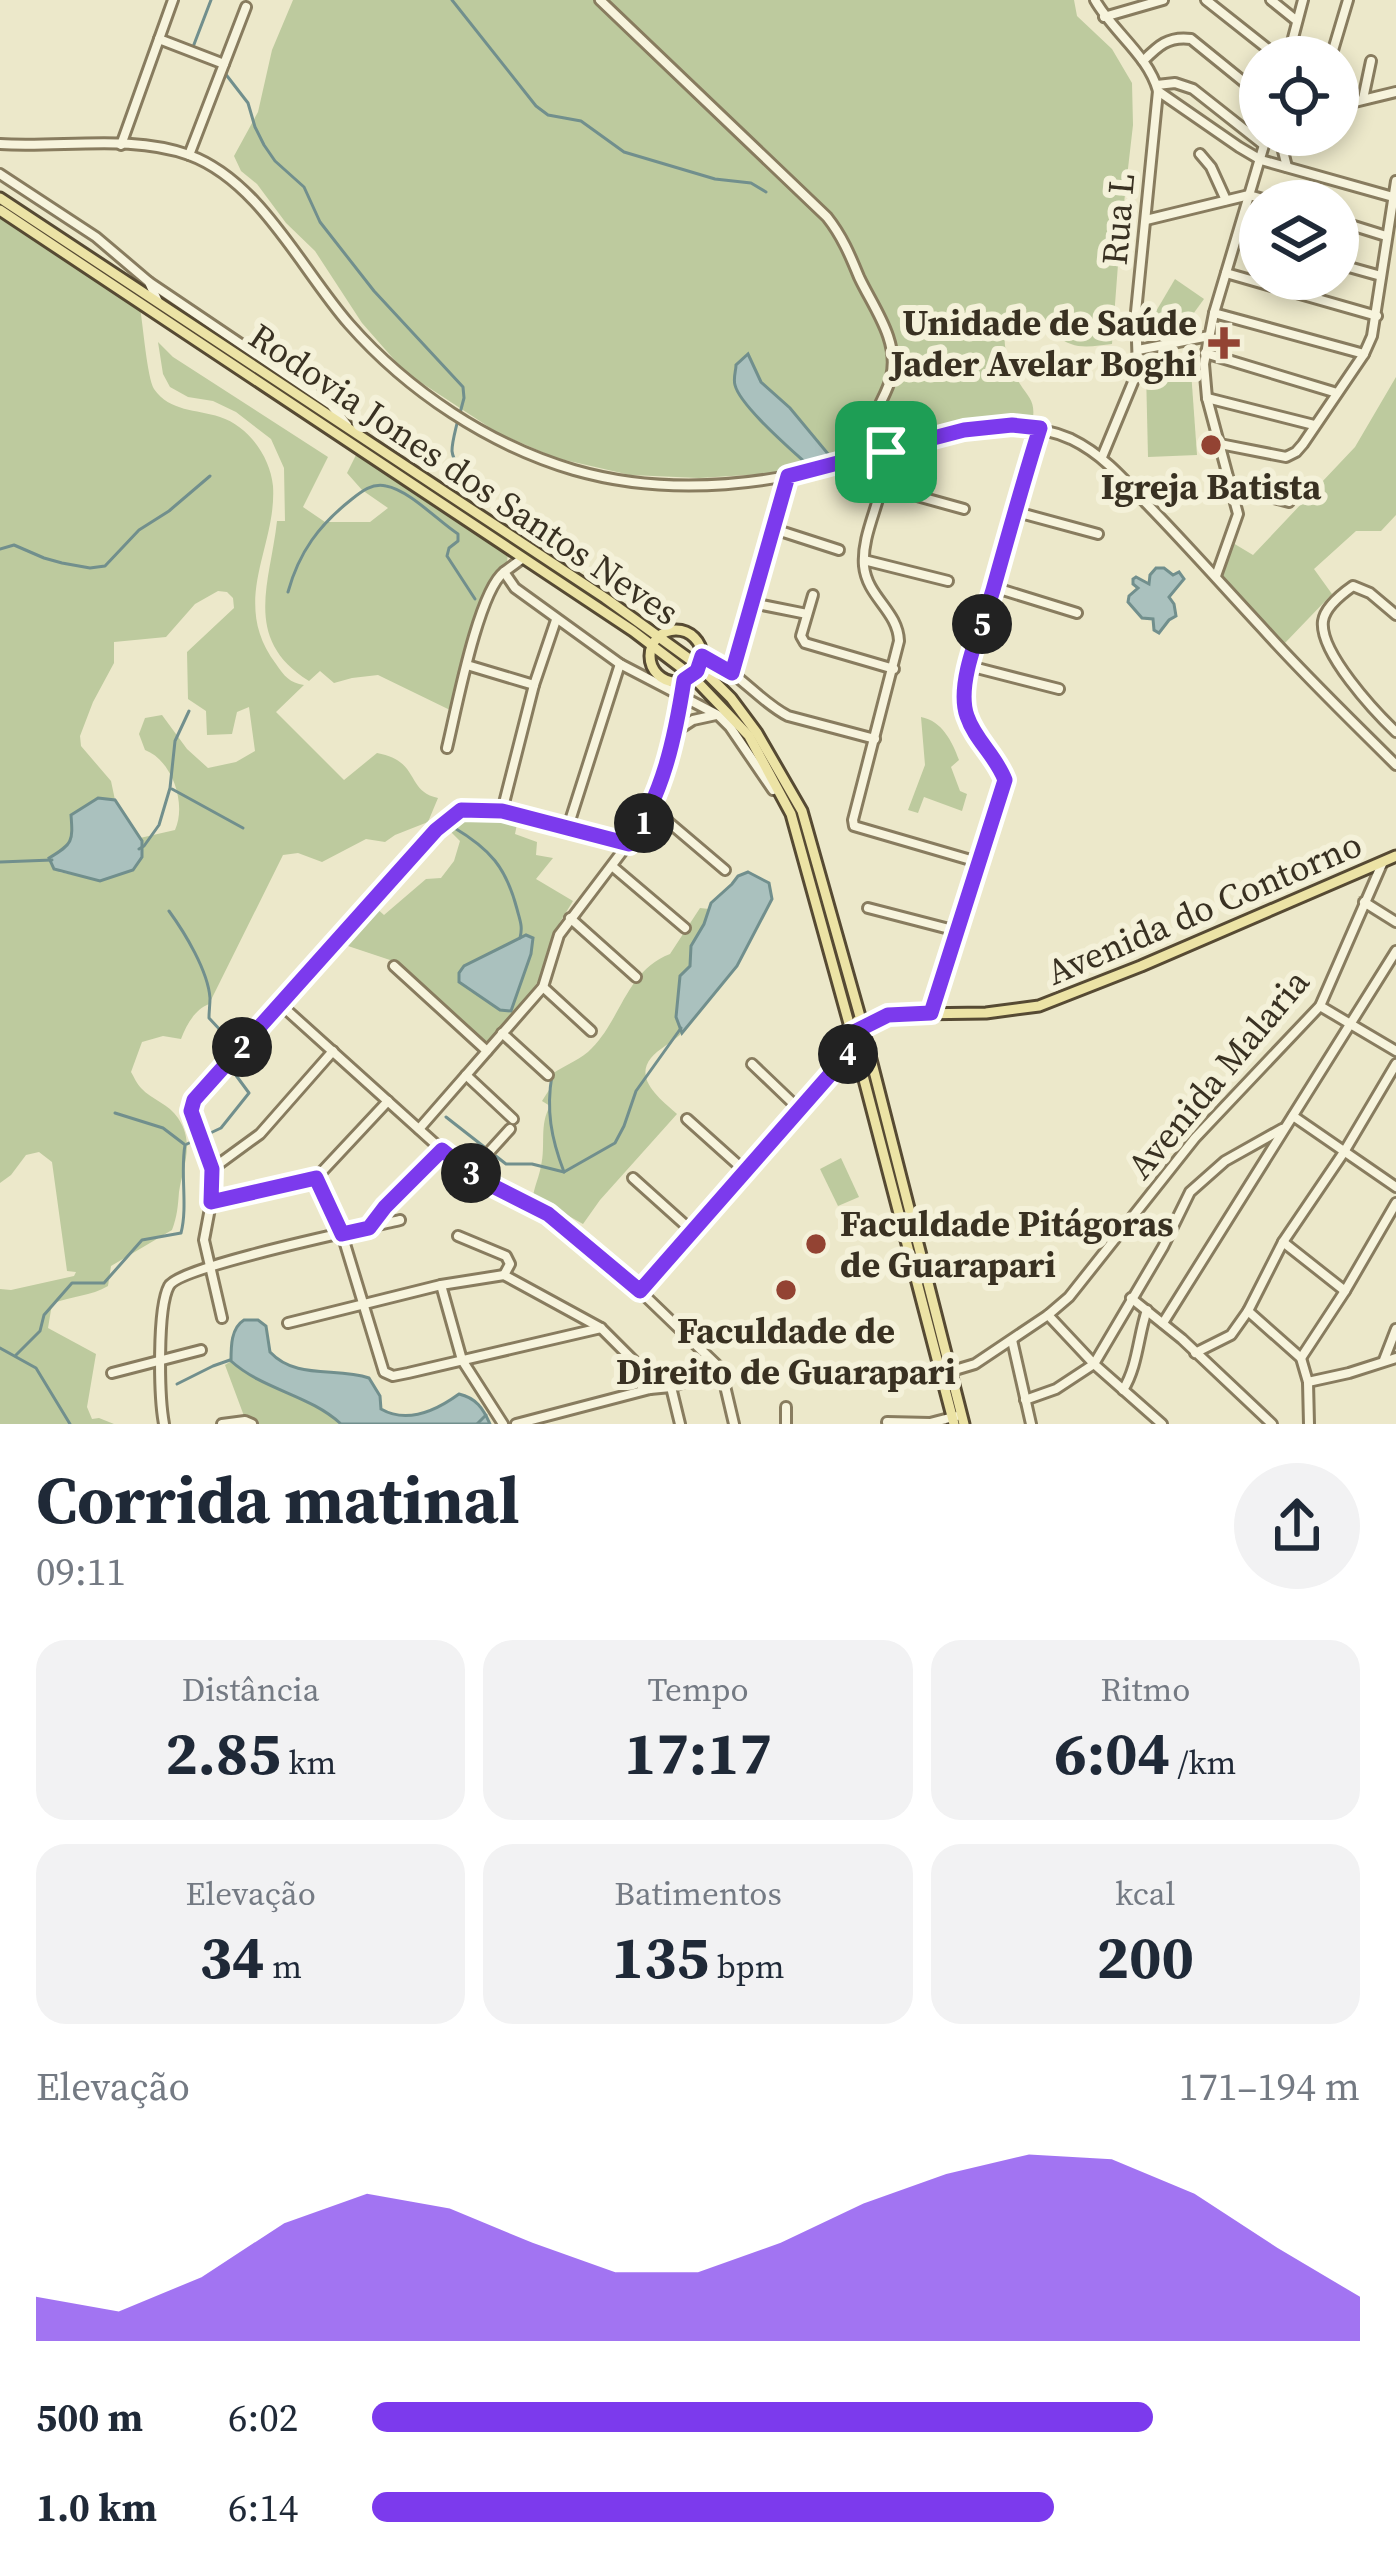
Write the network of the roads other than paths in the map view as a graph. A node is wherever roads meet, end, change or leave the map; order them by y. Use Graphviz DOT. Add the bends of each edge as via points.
graph roads {
  1 [pos="173,0"];
  2 [pos="600,0"];
  3 [pos="1095,0"];
  4 [pos="1163,0"];
  5 [pos="1206,0"];
  6 [pos="1270,0"];
  7 [pos="1303,0"];
  8 [pos="1348,0"];
  9 [pos="246,7"];
  10 [pos="1104,17"];
  11 [pos="1297,21"];
  12 [pos="1251,36"];
  13 [pos="1293,36"];
  14 [pos="1337,36"];
  15 [pos="159,39"];
  16 [pos="1143,61"];
  17 [pos="1371,61"];
  18 [pos="224,64"];
  19 [pos="1239,78"];
  20 [pos="1158,88"];
  21 [pos="1396,92"];
  22 [pos="1363,99"];
  23 [pos="1359,100"];
  24 [pos="1239,122"];
  25 [pos="0,144"];
  26 [pos="121,145"];
  27 [pos="1200,154"];
  28 [pos="190,155"];
  29 [pos="1262,156"];
  30 [pos="1284,156"];
  31 [pos="1261,160"];
  32 [pos="1287,167"];
  33 [pos="0,174"];
  34 [pos="1254,180"];
  35 [pos="1396,181"];
  36 [pos="1239,197"];
  37 [pos="1393,197"];
  38 [pos="0,198"];
  39 [pos="1226,200"];
  40 [pos="0,210"];
  41 [pos="1146,220"];
  42 [pos="1359,228"];
  43 [pos="1239,230"];
  44 [pos="1386,236"];
  45 [pos="1237,237"];
  46 [pos="1359,270"];
  47 [pos="1226,273"];
  48 [pos="1381,276"];
  49 [pos="149,282"];
  50 [pos="158,302"];
  51 [pos="1214,314"];
  52 [pos="1377,316"];
  53 [pos="1208,336"];
  54 [pos="1138,350"];
  55 [pos="1205,353"];
  56 [pos="1364,354"];
  57 [pos="1337,393"];
  58 [pos="1207,398"];
  59 [pos="1314,425"];
  60 [pos="1040,428"];
  61 [pos="352,432"];
  62 [pos="1220,444"];
  63 [pos="886,452"];
  64 [pos="1102,457"];
  65 [pos="788,476"];
  66 [pos="881,486"];
  67 [pos="1232,487"];
  68 [pos="1288,502"];
  69 [pos="964,509"];
  70 [pos="1013,512"];
  71 [pos="774,529"];
  72 [pos="1098,534"];
  73 [pos="838,550"];
  74 [pos="524,558"];
  75 [pos="864,560"];
  76 [pos="504,572"];
  77 [pos="1216,575"];
  78 [pos="948,581"];
  79 [pos="993,587"];
  80 [pos="813,596"];
  81 [pos="752,602"];
  82 [pos="1078,613"];
  83 [pos="807,614"];
  84 [pos="1396,615"];
  85 [pos="556,620"];
  86 [pos="656,640"];
  87 [pos="620,664"];
  88 [pos="467,665"];
  89 [pos="969,666"];
  90 [pos="894,669"];
  91 [pos="694,670"];
  92 [pos="732,673"];
  93 [pos="657,679"];
  94 [pos="535,686"];
  95 [pos="1059,689"];
  96 [pos="682,696"];
  97 [pos="678,708"];
  98 [pos="718,715"];
  99 [pos="676,731"];
  100 [pos="1396,732"];
  101 [pos="875,739"];
  102 [pos="447,748"];
  103 [pos="1396,760"];
  104 [pos="652,808"];
  105 [pos="502,811"];
  106 [pos="791,814"];
  107 [pos="568,827"];
  108 [pos="629,844"];
  109 [pos="1396,856"];
  110 [pos="1383,862"];
  111 [pos="981,863"];
  112 [pos="612,866"];
  113 [pos="724,870"];
  114 [pos="1364,902"];
  115 [pos="868,908"];
  116 [pos="570,918"];
  117 [pos="1396,922"];
  118 [pos="685,928"];
  119 [pos="957,932"];
  120 [pos="1396,951"];
  121 [pos="394,966"];
  122 [pos="636,977"];
  123 [pos="543,987"];
  124 [pos="855,998"];
  125 [pos="280,1004"];
  126 [pos="1320,1006"];
  127 [pos="931,1013"];
  128 [pos="888,1015"];
  129 [pos="1350,1024"];
  130 [pos="856,1029"];
  131 [pos="591,1030"];
  132 [pos="502,1034"];
  133 [pos="487,1051"];
  134 [pos="1396,1051"];
  135 [pos="333,1052"];
  136 [pos="752,1064"];
  137 [pos="1396,1064"];
  138 [pos="466,1075"];
  139 [pos="548,1076"];
  140 [pos="388,1101"];
  141 [pos="799,1108"];
  142 [pos="1293,1116"];
  143 [pos="687,1119"];
  144 [pos="1286,1126"];
  145 [pos="419,1129"];
  146 [pos="442,1150"];
  147 [pos="1344,1152"];
  148 [pos="212,1169"];
  149 [pos="745,1171"];
  150 [pos="471,1172"];
  151 [pos="316,1178"];
  152 [pos="633,1178"];
  153 [pos="1396,1187"];
  154 [pos="211,1202"];
  155 [pos="1396,1203"];
  156 [pos="400,1220"];
  157 [pos="369,1228"];
  158 [pos="692,1231"];
  159 [pos="342,1234"];
  160 [pos="458,1236"];
  161 [pos="1283,1242"];
  162 [pos="913,1244"];
  163 [pos="210,1266"];
  164 [pos="504,1274"];
  165 [pos="442,1285"];
  166 [pos="640,1291"];
  167 [pos="1345,1291"];
  168 [pos="1131,1298"];
  169 [pos="362,1306"];
  170 [pos="1147,1310"];
  171 [pos="1248,1312"];
  172 [pos="1048,1315"];
  173 [pos="222,1318"];
  174 [pos="1163,1323"];
  175 [pos="288,1324"];
  176 [pos="601,1328"];
  177 [pos="1396,1329"];
  178 [pos="1012,1340"];
  179 [pos="201,1350"];
  180 [pos="1195,1353"];
  181 [pos="1301,1358"];
  182 [pos="1396,1358"];
  183 [pos="161,1360"];
  184 [pos="462,1360"];
  185 [pos="1383,1361"];
  186 [pos="1094,1364"];
  187 [pos="722,1369"];
  188 [pos="945,1372"];
  189 [pos="112,1373"];
  190 [pos="1308,1382"];
  191 [pos="671,1387"];
  192 [pos="650,1389"];
  193 [pos="1123,1390"];
  194 [pos="1025,1400"];
  195 [pos="786,1407"];
  196 [pos="958,1420"];
  197 [pos="887,1422"];
  198 [pos="164,1424"];
  199 [pos="222,1424"];
  200 [pos="252,1424"];
  201 [pos="503,1424"];
  202 [pos="516,1424"];
  203 [pos="680,1424"];
  204 [pos="734,1424"];
  205 [pos="786,1424"];
  206 [pos="1031,1424"];
  207 [pos="1162,1424"];
  208 [pos="1271,1424"];
  209 [pos="1309,1424"];
  1 -- 15 [label="street"];
  2 -- 63 [label="street" via="838,232 890,342 891,378 873,422"];
  3 -- 10 [label="street"];
  4 -- 10 [label="street"];
  5 -- 12 [label="street"];
  6 -- 11 [label="street"];
  7 -- 11 [label="street"];
  8 -- 14 [label="street"];
  9 -- 18 [label="street"];
  10 -- 16 [label="street"];
  11 -- 13 [label="street"];
  15 -- 18 [label="street"];
  15 -- 26 [label="street"];
  16 -- 19 [label="street" via="1161,44 1188,38"];
  16 -- 20 [label="street"];
  17 -- 22 [label="street"];
  18 -- 28 [label="street"];
  20 -- 24 [label="street" via="1193,89"];
  20 -- 31 [label="street"];
  20 -- 41 [label="street, Rua L"];
  21 -- 22 [label="street"];
  22 -- 23 [label="street"];
  25 -- 26 [label="street"];
  26 -- 28 [label="street"];
  27 -- 39 [label="street"];
  28 -- 65 [label="street" via="242,189 381,358 479,429 548,462 621,482"];
  29 -- 31 [label="street"];
  30 -- 32 [label="street"];
  31 -- 32 [label="street"];
  31 -- 34 [label="street"];
  32 -- 37 [label="street"];
  33 -- 49 [label="street"];
  35 -- 37 [label="street"];
  36 -- 39 [label="street"];
  37 -- 44 [label="street"];
  38 -- 50 [label="main road, Rodovia Jones dos Santos Neves"];
  39 -- 41 [label="street"];
  40 -- 74 [label="main road, Rodovia Jones dos Santos Neves"];
  41 -- 54 [label="street, Rua L"];
  42 -- 44 [label="street"];
  43 -- 45 [label="street"];
  44 -- 48 [label="street"];
  45 -- 47 [label="street"];
  46 -- 48 [label="street"];
  47 -- 51 [label="street"];
  47 -- 52 [label="street"];
  48 -- 52 [label="street"];
  49 -- 50 [label="street"];
  49 -- 61 [label="street" via="331,405"];
  50 -- 61 [label="main road, Rodovia Jones dos Santos Neves"];
  51 -- 53 [label="street"];
  51 -- 56 [label="street"];
  52 -- 56 [label="street"];
  53 -- 54 [label="street"];
  53 -- 55 [label="street"];
  54 -- 64 [label="street, Rua L" via="1135,380"];
  55 -- 57 [label="street"];
  55 -- 58 [label="street"];
  56 -- 57 [label="street"];
  57 -- 59 [label="street"];
  58 -- 59 [label="street"];
  58 -- 62 [label="street"];
  59 -- 62 [label="street" via="1296,452 1281,457"];
  60 -- 63 [label="street" via="964,430"];
  60 -- 64 [label="street"];
  60 -- 70 [label="street"];
  61 -- 86 [label="main road, Rodovia Jones dos Santos Neves"];
  62 -- 67 [label="street"];
  63 -- 65 [label="street"];
  63 -- 66 [label="street"];
  64 -- 77 [label="street"];
  65 -- 71 [label="street"];
  66 -- 69 [label="street"];
  66 -- 75 [label="street"];
  67 -- 68 [label="street"];
  67 -- 77 [label="street" via="1238,518"];
  70 -- 72 [label="street"];
  70 -- 79 [label="street"];
  71 -- 73 [label="street"];
  71 -- 81 [label="street"];
  74 -- 76 [label="street"];
  74 -- 86 [label="main road, Rodovia Jones dos Santos Neves"];
  75 -- 78 [label="street"];
  75 -- 90 [label="street" via="872,590 898,626"];
  76 -- 85 [label="street"];
  76 -- 88 [label="street"];
  77 -- 103 [label="street"];
  79 -- 82 [label="street"];
  79 -- 89 [label="street"];
  80 -- 83 [label="street"];
  81 -- 83 [label="street"];
  81 -- 92 [label="street"];
  83 -- 90 [label="street" via="805,643"];
  84 -- 100 [label="street" via="1353,586 1323,618 1328,646"];
  85 -- 87 [label="street"];
  85 -- 94 [label="street"];
  86 -- 91 [label="main road, Rodovia Jones dos Santos Neves"];
  86 -- 91 [label="main road" via="688,633 698,643"];
  86 -- 93 [label="main road"];
  87 -- 93 [label="street"];
  87 -- 107 [label="street"];
  88 -- 94 [label="street"];
  88 -- 102 [label="street"];
  89 -- 95 [label="street"];
  89 -- 111 [label="street" via="966,716 1005,780"];
  90 -- 101 [label="street"];
  91 -- 92 [label="street"];
  91 -- 93 [label="main road"];
  91 -- 96 [label="street"];
  91 -- 106 [label="main road, Rodovia Jones dos Santos Neves" via="749,736"];
  91 -- 124 [label="main road, Rodovia Jones dos Santos Neves" via="731,698 802,811"];
  92 -- 101 [label="street" via="775,710"];
  93 -- 96 [label="street"];
  93 -- 97 [label="street"];
  94 -- 105 [label="street"];
  96 -- 97 [label="street"];
  96 -- 98 [label="street"];
  97 -- 99 [label="street"];
  98 -- 99 [label="street"];
  98 -- 106 [label="street"];
  99 -- 104 [label="street"];
  101 -- 111 [label="street" via="854,826"];
  104 -- 108 [label="street"];
  104 -- 113 [label="street"];
  105 -- 107 [label="street"];
  105 -- 125 [label="street" via="461,810 436,830"];
  106 -- 130 [label="main road, Rodovia Jones dos Santos Neves"];
  107 -- 108 [label="street"];
  108 -- 112 [label="street"];
  109 -- 110 [label="main road, Avenida do Contorno"];
  110 -- 114 [label="street, Avenida Malaria"];
  110 -- 127 [label="main road, Avenida do Contorno" via="1040,1006"];
  111 -- 119 [label="street"];
  112 -- 116 [label="street"];
  112 -- 118 [label="street"];
  114 -- 117 [label="street"];
  114 -- 126 [label="street, Avenida Malaria"];
  115 -- 119 [label="street"];
  116 -- 122 [label="street"];
  116 -- 123 [label="street"];
  119 -- 127 [label="street"];
  120 -- 129 [label="street"];
  121 -- 133 [label="street"];
  123 -- 131 [label="street"];
  123 -- 132 [label="street"];
  124 -- 128 [label="main road"];
  124 -- 130 [label="main road, Rodovia Jones dos Santos Neves"];
  125 -- 135 [label="street"];
  125 -- 148 [label="street" via="194,1100"];
  126 -- 129 [label="street"];
  126 -- 172 [label="street, Avenida Malaria" via="1195,1138"];
  127 -- 128 [label="main road, Avenida do Contorno"];
  128 -- 130 [label="main road, Avenida do Contorno"];
  129 -- 134 [label="street"];
  129 -- 142 [label="street"];
  130 -- 141 [label="street"];
  130 -- 162 [label="main road, Rodovia Jones dos Santos Neves"];
  130 -- 162 [label="main road, Rodovia Jones dos Santos Neves"];
  132 -- 133 [label="street"];
  132 -- 139 [label="street"];
  133 -- 138 [label="street"];
  135 -- 140 [label="street"];
  135 -- 148 [label="street" via="260,1134"];
  136 -- 141 [label="street"];
  137 -- 147 [label="street"];
  138 -- 145 [label="street"];
  138 -- 150 [label="street" via="511,1124"];
  140 -- 145 [label="street"];
  140 -- 151 [label="street"];
  141 -- 149 [label="street"];
  142 -- 144 [label="street"];
  142 -- 147 [label="street"];
  143 -- 149 [label="street"];
  144 -- 168 [label="street" via="1190,1192"];
  144 -- 174 [label="street"];
  145 -- 146 [label="street"];
  146 -- 150 [label="street"];
  146 -- 157 [label="street"];
  147 -- 153 [label="street"];
  147 -- 161 [label="street"];
  148 -- 154 [label="street"];
  149 -- 158 [label="street"];
  150 -- 166 [label="street" via="548,1214"];
  151 -- 154 [label="street"];
  151 -- 159 [label="street"];
  152 -- 158 [label="street"];
  154 -- 163 [label="street" via="204,1240"];
  155 -- 167 [label="street"];
  156 -- 157 [label="street"];
  157 -- 159 [label="street"];
  158 -- 166 [label="street"];
  159 -- 163 [label="street"];
  159 -- 169 [label="street"];
  160 -- 164 [label="street" via="506,1256"];
  161 -- 167 [label="street"];
  161 -- 171 [label="street"];
  162 -- 188 [label="main road, Rodovia Jones dos Santos Neves"];
  163 -- 173 [label="street"];
  163 -- 183 [label="street" via="169,1286"];
  164 -- 165 [label="street"];
  164 -- 176 [label="street"];
  165 -- 169 [label="street"];
  165 -- 184 [label="street"];
  166 -- 187 [label="street"];
  167 -- 181 [label="street"];
  168 -- 170 [label="street"];
  168 -- 186 [label="street"];
  169 -- 175 [label="street"];
  169 -- 184 [label="street" via="383,1372"];
  170 -- 174 [label="street"];
  170 -- 193 [label="street"];
  171 -- 180 [label="street" via="1232,1335"];
  171 -- 181 [label="street"];
  172 -- 178 [label="street, Avenida Malaria"];
  172 -- 186 [label="street"];
  174 -- 180 [label="street"];
  176 -- 184 [label="street"];
  176 -- 192 [label="street"];
  177 -- 185 [label="street"];
  178 -- 188 [label="street, Avenida Malaria"];
  178 -- 194 [label="street"];
  179 -- 183 [label="street"];
  180 -- 208 [label="street"];
  181 -- 190 [label="street"];
  182 -- 185 [label="street"];
  183 -- 189 [label="street"];
  183 -- 198 [label="street"];
  184 -- 201 [label="street"];
  185 -- 190 [label="street"];
  186 -- 193 [label="street"];
  186 -- 194 [label="street"];
  187 -- 191 [label="street"];
  187 -- 204 [label="street"];
  188 -- 196 [label="main road, Rodovia Jones dos Santos Neves"];
  190 -- 209 [label="street"];
  191 -- 192 [label="street"];
  191 -- 203 [label="street"];
  192 -- 202 [label="street"];
  193 -- 207 [label="street"];
  194 -- 206 [label="street"];
  195 -- 205 [label="street"];
  196 -- 197 [label="street"];
  199 -- 200 [label="street"];
}
